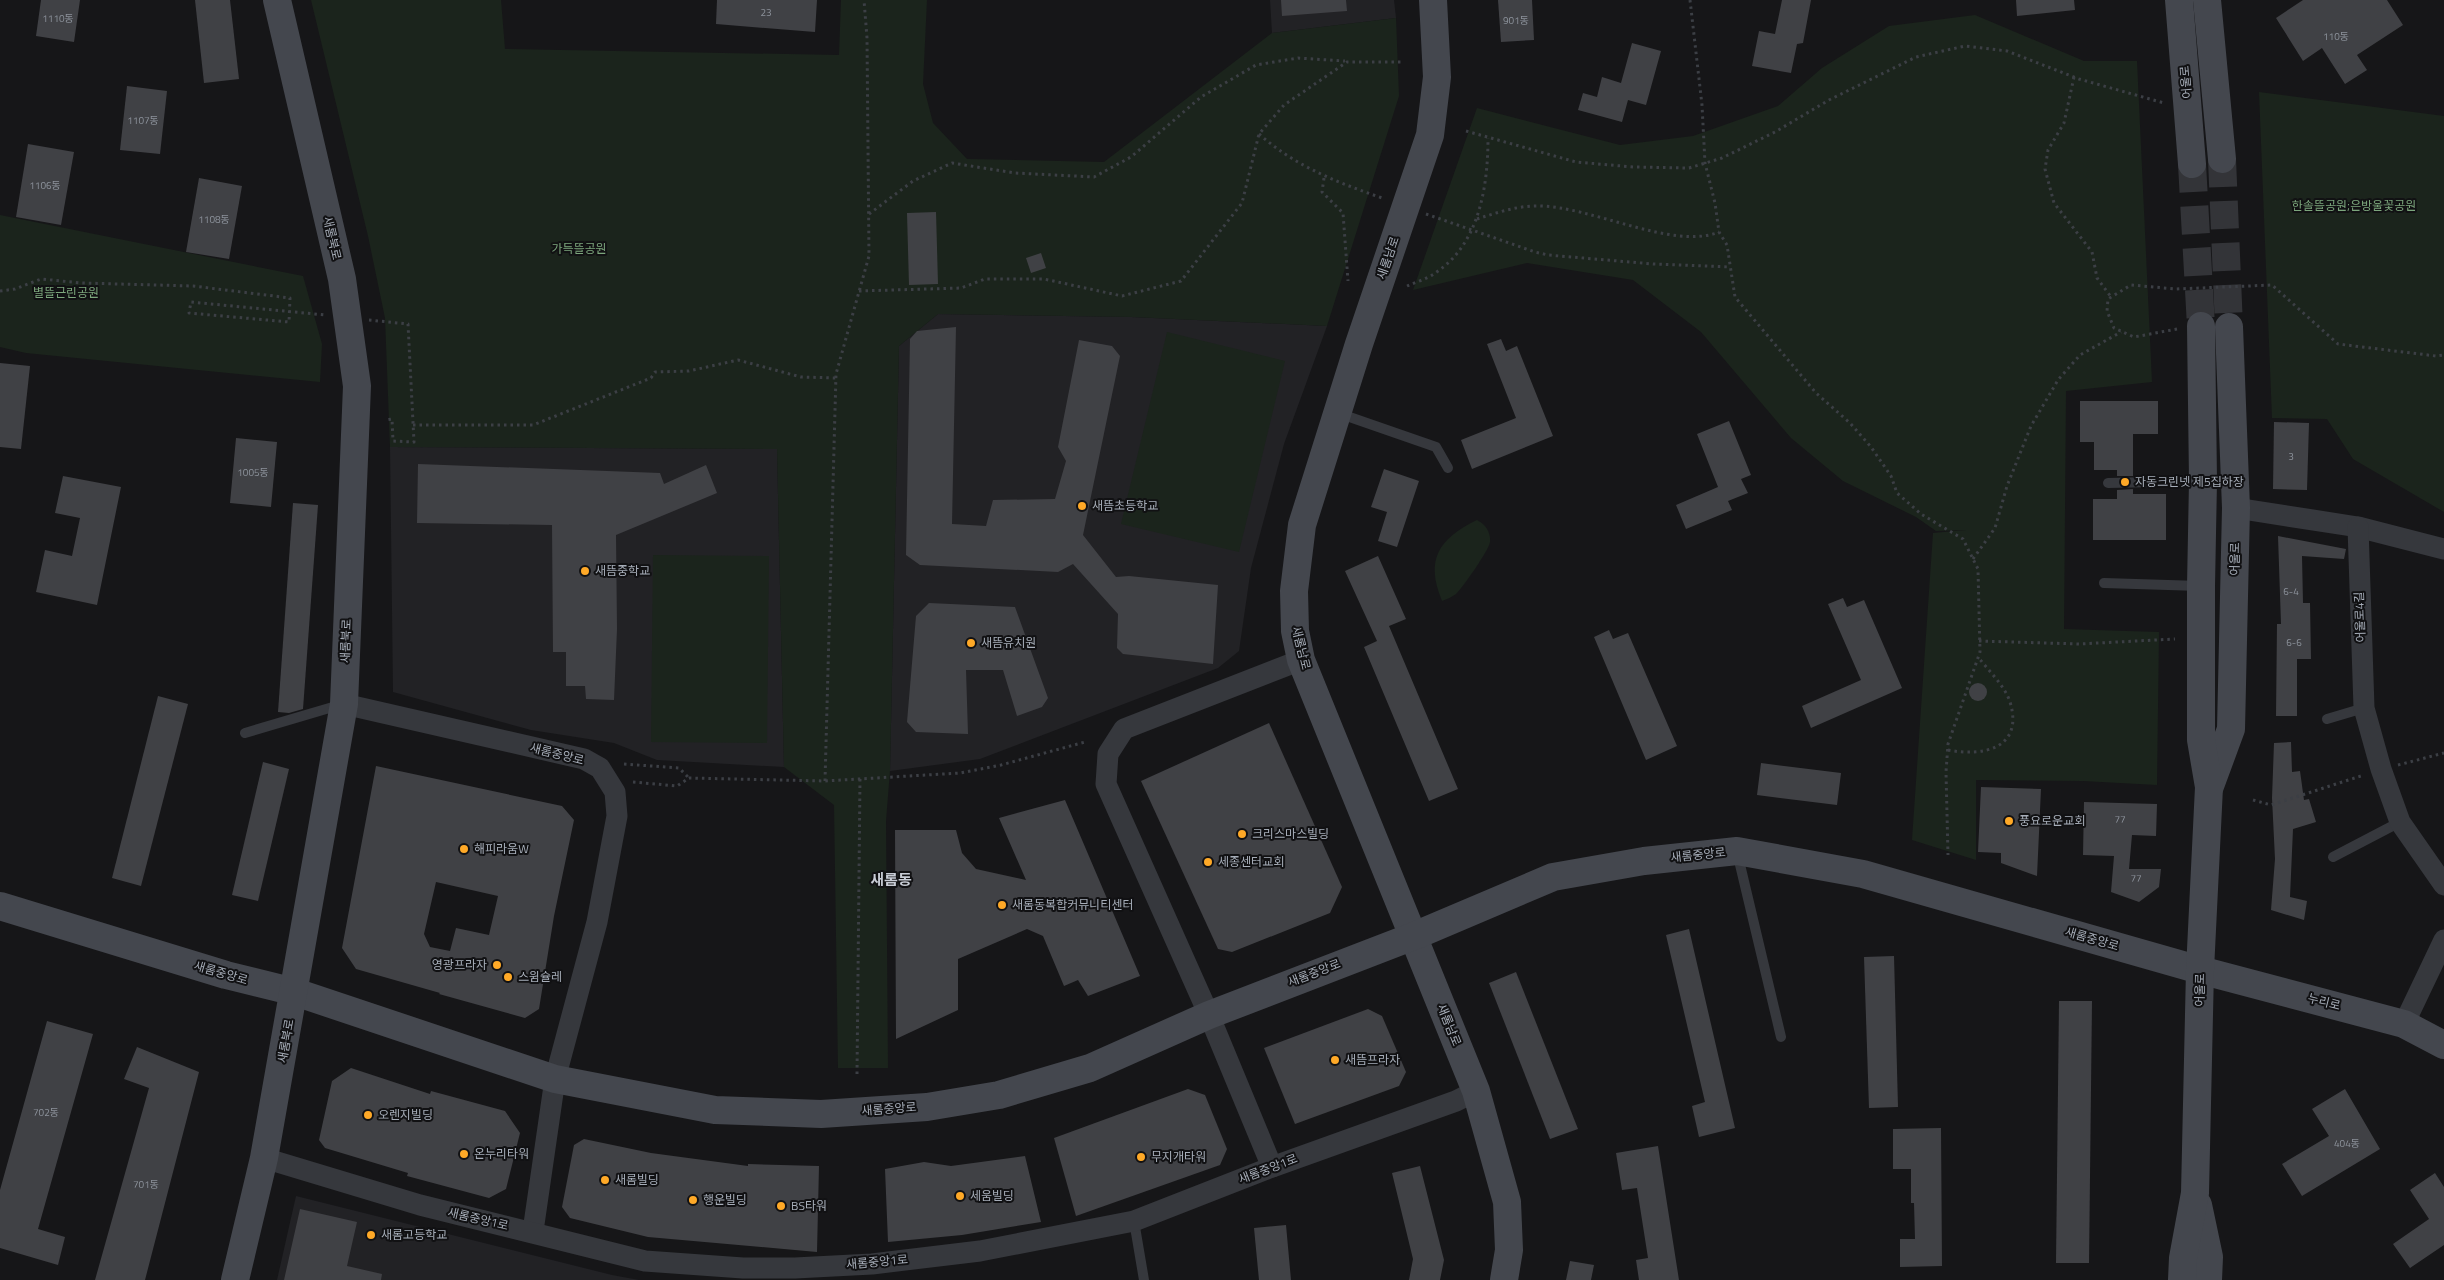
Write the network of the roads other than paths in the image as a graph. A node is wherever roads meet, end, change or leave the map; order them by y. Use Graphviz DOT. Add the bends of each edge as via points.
graph roads {
  1 [pos="276,0"];
  2 [pos="1433,0"];
  3 [pos="2179,0"];
  4 [pos="2207,0"];
  5 [pos="2222,158"];
  6 [pos="2192,164"];
  7 [pos="2189,327"];
  8 [pos="2229,327"];
  9 [pos="1337,412"];
  10 [pos="1448,468"];
  11 [pos="2203,481"];
  12 [pos="2108,483"];
  13 [pos="2236,508"];
  14 [pos="2358,526"];
  15 [pos="2444,549"];
  16 [pos="2104,583"];
  17 [pos="2201,586"];
  18 [pos="1302,660"];
  19 [pos="344,704"];
  20 [pos="2364,708"];
  21 [pos="2327,719"];
  22 [pos="245,733"];
  23 [pos="2209,787"];
  24 [pos="2400,822"];
  25 [pos="1737,851"];
  26 [pos="2333,857"];
  27 [pos="2444,885"];
  28 [pos="0,906"];
  29 [pos="1414,936"];
  30 [pos="2444,940"];
  31 [pos="2200,970"];
  32 [pos="295,992"];
  33 [pos="1209,1015"];
  34 [pos="2404,1024"];
  35 [pos="1781,1036"];
  36 [pos="2444,1045"];
  37 [pos="555,1079"];
  38 [pos="1476,1091"];
  39 [pos="264,1158"];
  40 [pos="1272,1167"];
  41 [pos="2195,1193"];
  42 [pos="1134,1221"];
  43 [pos="533,1231"];
  44 [pos="235,1280"];
  45 [pos="1144,1280"];
  46 [pos="1504,1280"];
  47 [pos="2182,1280"];
  48 [pos="2208,1280"];
  1 -- 19 [label="street, 새롬북로" via="342,279 357,386"];
  2 -- 9 [label="street, 새롬남로" via="1437,77 1430,135"];
  3 -- 6 [label="street, 어울로"];
  4 -- 5 [label="street"];
  7 -- 11 [label="street, 어울로"];
  8 -- 13 [label="street, 어울로"];
  9 -- 10 [label="lane" via="1436,448"];
  9 -- 18 [label="street, 새롬남로" via="1302,524 1294,591 1295,630"];
  11 -- 12 [label="lane"];
  11 -- 17 [label="street, 어울로"];
  13 -- 14 [label="street"];
  13 -- 23 [label="street, 어울로" via="2231,729"];
  14 -- 15 [label="street"];
  14 -- 20 [label="street, 어울로4길"];
  16 -- 17 [label="lane"];
  17 -- 23 [label="street, 어울로" via="2202,740"];
  18 -- 29 [label="street, 새롬남로"];
  18 -- 33 [label="street" via="1124,729 1108,754 1106,784"];
  19 -- 22 [label="lane"];
  19 -- 32 [label="street, 새롬북로"];
  19 -- 37 [label="street, 새롬중앙로" via="584,759 600,768 615,792 617,816 597,922"];
  20 -- 21 [label="lane"];
  20 -- 24 [label="street, 어울로4길"];
  23 -- 31 [label="street, 어울로"];
  24 -- 26 [label="lane"];
  24 -- 27 [label="street, 어울로4길"];
  25 -- 29 [label="street, 새롬중앙로" via="1644,861 1553,877"];
  25 -- 31 [label="street, 새롬중앙로" via="1862,874"];
  25 -- 35 [label="lane"];
  28 -- 32 [label="street, 새롬중앙로" via="226,975"];
  29 -- 33 [label="street, 새롬중앙로"];
  29 -- 38 [label="street, 새롬남로"];
  30 -- 34 [label="street"];
  31 -- 34 [label="street, 누리로"];
  31 -- 41 [label="street, 어울로"];
  32 -- 37 [label="street, 새롬중앙로"];
  32 -- 39 [label="street, 새롬북로"];
  33 -- 37 [label="street, 새롬중앙로" via="1090,1068 999,1095 927,1107 821,1114 716,1110"];
  33 -- 40 [label="street"];
  34 -- 36 [label="street, 누리로"];
  37 -- 43 [label="street"];
  38 -- 40 [label="street, 새롬중앙1로"];
  38 -- 46 [label="street, 새롬남로" via="1508,1202 1509,1250"];
  39 -- 43 [label="street, 새롬중앙1로" via="420,1205"];
  39 -- 44 [label="street, 새롬북로"];
  40 -- 42 [label="street, 새롬중앙1로"];
  41 -- 47 [label="street, 어울로"];
  41 -- 48 [label="street, 어울로" via="2209,1257"];
  42 -- 43 [label="street, 새롬중앙1로" via="980,1252 872,1264 795,1268 645,1261"];
  42 -- 45 [label="lane"];
}
